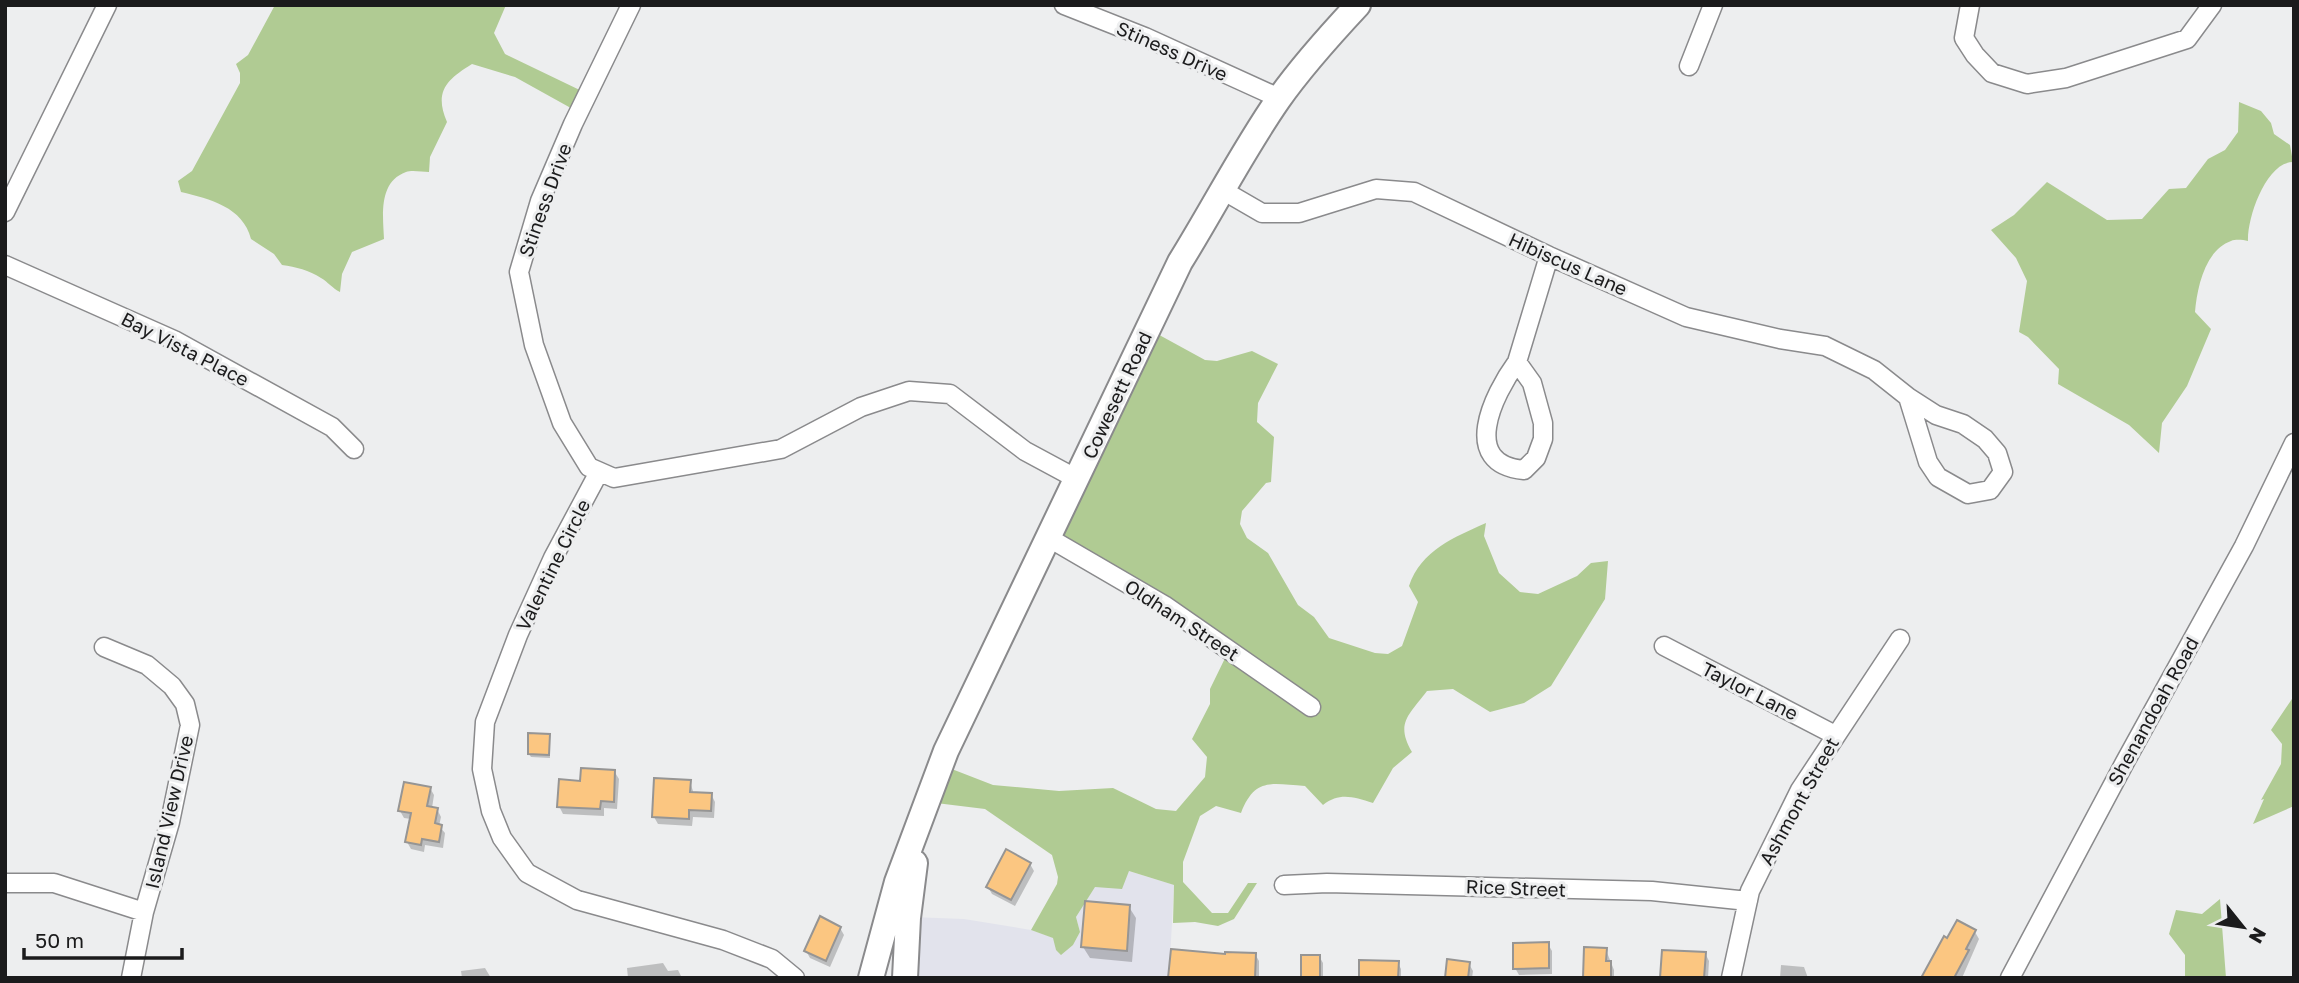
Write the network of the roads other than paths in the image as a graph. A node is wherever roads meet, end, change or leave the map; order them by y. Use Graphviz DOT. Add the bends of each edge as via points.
graph roads {
  1 [pos="107,5"];
  2 [pos="631,5"];
  3 [pos="1065,5"];
  4 [pos="1358,5"];
  5 [pos="1713,5"];
  6 [pos="1970,5"];
  7 [pos="2212,5"];
  8 [pos="1689,66"];
  9 [pos="1279,99"];
  10 [pos="1224,191"];
  11 [pos="5,212"];
  12 [pos="1549,256"];
  13 [pos="5,265"];
  14 [pos="1517,362"];
  15 [pos="1908,397"];
  16 [pos="2294,443"];
  17 [pos="354,449"];
  18 [pos="599,472"];
  19 [pos="1077,479"];
  20 [pos="1049,538"];
  21 [pos="1900,639"];
  22 [pos="1664,646"];
  23 [pos="104,647"];
  24 [pos="1311,707"];
  25 [pos="1835,735"];
  26 [pos="922,813"];
  27 [pos="5,883"];
  28 [pos="1284,885"];
  29 [pos="1748,901"];
  30 [pos="144,912"];
  31 [pos="131,978"];
  32 [pos="795,978"];
  33 [pos="871,978"];
  34 [pos="905,978"];
  35 [pos="1731,978"];
  36 [pos="2010,978"];
  1 -- 11 [label="street"];
  2 -- 18 [label="street, Stiness Drive" via="540,201 519,272 534,345 562,423 589,467"];
  3 -- 9 [label="street, Stiness Drive"];
  4 -- 9 [label="main road, Cowesett Road"];
  5 -- 8 [label="street"];
  6 -- 7 [label="street" via="1965,38 1975,55 1992,72 2027,84 2066,78 2187,40"];
  9 -- 10 [label="main road, Cowesett Road"];
  10 -- 12 [label="street, Hibiscus Lane" via="1262,213 1299,213 1376,189 1414,192"];
  10 -- 19 [label="main road, Cowesett Road" via="1180,262"];
  12 -- 14 [label="street"];
  12 -- 15 [label="street, Hibiscus Lane" via="1686,317 1825,346 1874,370"];
  13 -- 17 [label="street, Bay Vista Place" via="174,340 331,428"];
  14 -- 14 [label="street" via="1496,396 1486,446 1494,460 1524,470 1536,458 1543,423 1532,383"];
  15 -- 15 [label="street, Hibiscus Lane" via="1985,439 1997,453 2003,472 1990,490 1968,494 1938,477 1928,462"];
  16 -- 36 [label="street, Shenandoah Road" via="2244,546"];
  18 -- 19 [label="street" via="614,478 781,449 861,407 909,391 950,394 1025,451"];
  18 -- 32 [label="street, Valentine Circle" via="553,558 485,722 482,769 491,811 502,838 527,873 577,900 723,940 772,959"];
  19 -- 20 [label="main road, Cowesett Road"];
  20 -- 24 [label="street, Oldham Street" via="1164,605"];
  20 -- 26 [label="main road, Cowesett Road" via="946,751"];
  21 -- 25 [label="street, Ashmont Street"];
  22 -- 25 [label="street, Taylor Lane"];
  23 -- 30 [label="street, Island View Drive" via="147,665 172,686 185,704 190,725 170,822"];
  25 -- 29 [label="street, Ashmont Street" via="1800,790"];
  26 -- 33 [label="main road, Cowesett Road" via="897,882"];
  26 -- 34 [label="main road, Cowesett Road"];
  27 -- 30 [label="street" via="54,883"];
  28 -- 29 [label="street, Rice Street" via="1652,891"];
  29 -- 35 [label="street, Ashmont Street"];
  30 -- 31 [label="street, Island View Drive"];
}
